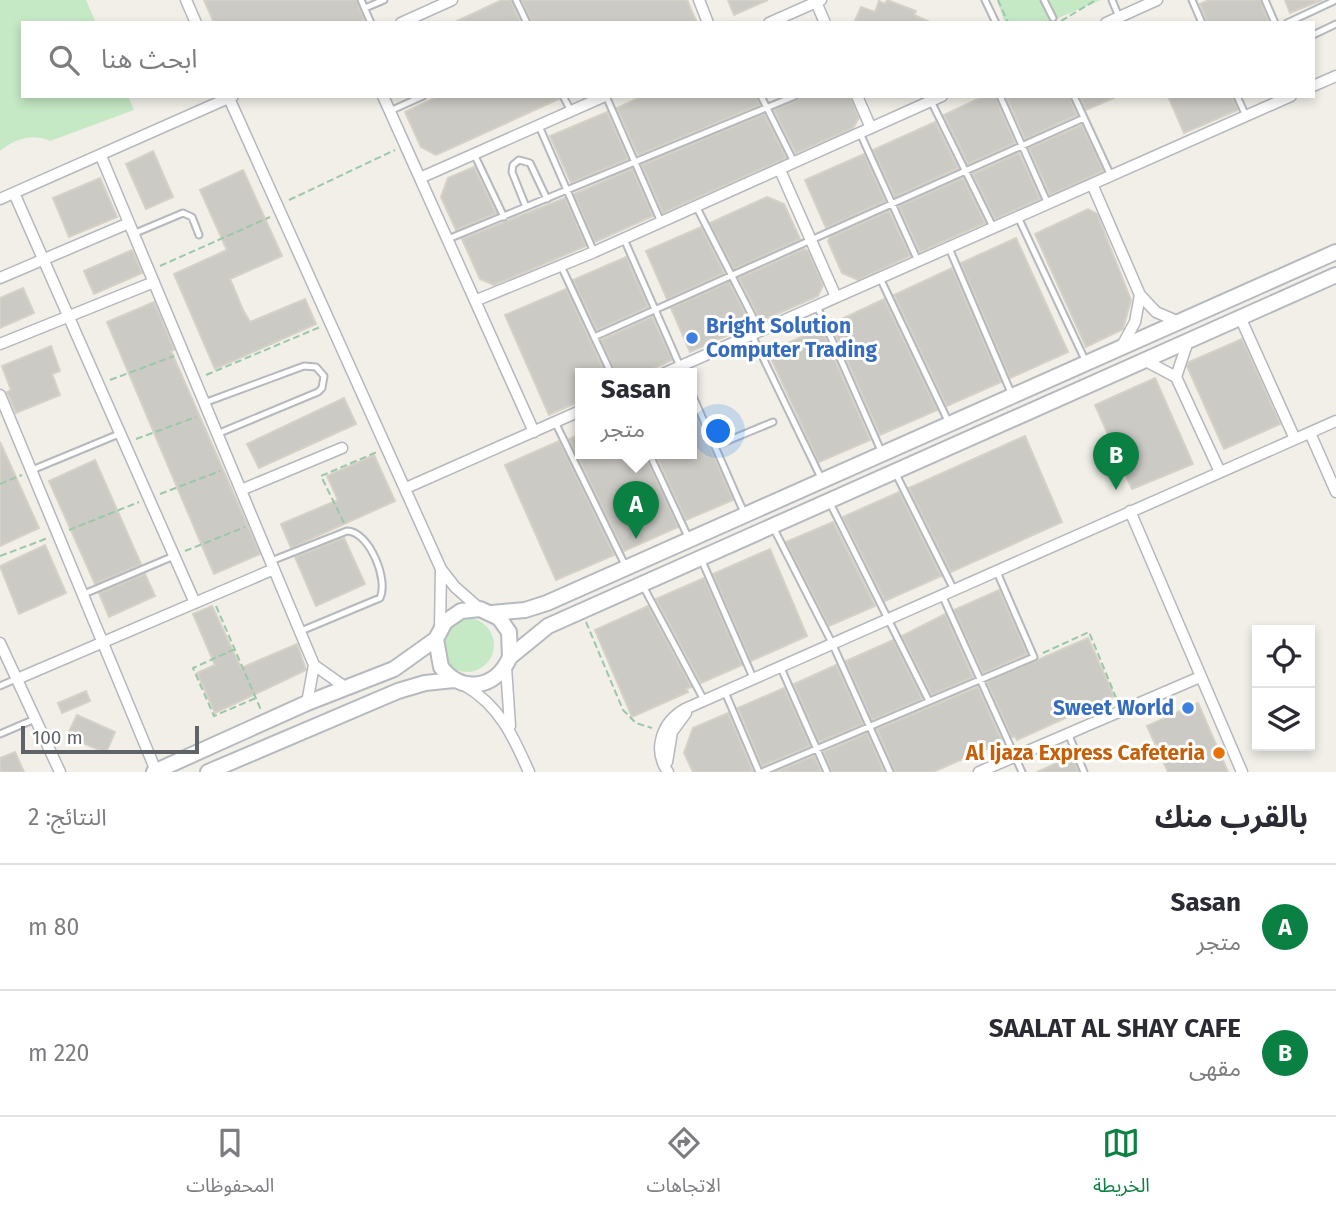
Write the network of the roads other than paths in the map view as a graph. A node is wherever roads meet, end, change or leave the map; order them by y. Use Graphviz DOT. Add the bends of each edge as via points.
graph roads {
  1 [pos="186,0"];
  2 [pos="361,0"];
  3 [pos="384,0"];
  4 [pos="516,0"];
  5 [pos="699,0"];
  6 [pos="987,0"];
  7 [pos="1044,0"];
  8 [pos="1112,0"];
  9 [pos="1157,0"];
  10 [pos="1192,0"];
  11 [pos="1265,0"];
  12 [pos="1336,0"];
  13 [pos="447,1"];
  14 [pos="818,1"];
  15 [pos="365,8"];
  16 [pos="1119,17"];
  17 [pos="195,21"];
  18 [pos="370,21"];
  19 [pos="405,21"];
  20 [pos="526,21"];
  21 [pos="707,21"];
  22 [pos="773,21"];
  23 [pos="824,21"];
  24 [pos="995,21"];
  25 [pos="1055,21"];
  26 [pos="1110,21"];
  27 [pos="1201,21"];
  28 [pos="1274,21"];
  29 [pos="1291,21"];
  30 [pos="1336,24"];
  31 [pos="1315,33"];
  32 [pos="1336,76"];
  33 [pos="1315,85"];
  34 [pos="228,98"];
  35 [pos="230,98"];
  36 [pos="384,98"];
  37 [pos="417,98"];
  38 [pos="564,98"];
  39 [pos="601,98"];
  40 [pos="607,98"];
  41 [pos="762,98"];
  42 [pos="790,98"];
  43 [pos="858,98"];
  44 [pos="938,98"];
  45 [pos="1001,98"];
  46 [pos="1075,98"];
  47 [pos="1238,98"];
  48 [pos="1286,98"];
  49 [pos="931,101"];
  50 [pos="767,108"];
  51 [pos="390,111"];
  52 [pos="571,111"];
  53 [pos="1246,116"];
  54 [pos="1084,118"];
  55 [pos="539,126"];
  56 [pos="871,128"];
  57 [pos="860,133"];
  58 [pos="1023,146"];
  59 [pos="474,154"];
  60 [pos="101,156"];
  61 [pos="635,162"];
  62 [pos="794,163"];
  63 [pos="780,170"];
  64 [pos="966,172"];
  65 [pos="1111,176"];
  66 [pos="420,178"];
  67 [pos="1092,184"];
  68 [pos="567,190"];
  69 [pos="14,193"];
  70 [pos="0,199"];
  71 [pos="547,199"];
  72 [pos="1048,204"];
  73 [pos="696,206"];
  74 [pos="893,206"];
  75 [pos="526,207"];
  76 [pos="503,217"];
  77 [pos="1018,217"];
  78 [pos="661,222"];
  79 [pos="131,228"];
  80 [pos="993,228"];
  81 [pos="199,235"];
  82 [pos="448,239"];
  83 [pos="624,239"];
  84 [pos="811,242"];
  85 [pos="950,247"];
  86 [pos="594,252"];
  87 [pos="1336,252"];
  88 [pos="44,259"];
  89 [pos="919,261"];
  90 [pos="561,266"];
  91 [pos="1336,275"];
  92 [pos="732,276"];
  93 [pos="0,278"];
  94 [pos="880,278"];
  95 [pos="154,282"];
  96 [pos="1140,295"];
  97 [pos="836,297"];
  98 [pos="477,300"];
  99 [pos="817,306"];
  100 [pos="656,310"];
  101 [pos="69,317"];
  102 [pos="1240,317"];
  103 [pos="1179,322"];
  104 [pos="756,333"];
  105 [pos="594,337"];
  106 [pos="1189,340"];
  107 [pos="0,344"];
  108 [pos="1122,346"];
  109 [pos="1144,360"];
  110 [pos="1086,362"];
  111 [pos="609,368"];
  112 [pos="680,368"];
  113 [pos="685,368"];
  114 [pos="1176,377"];
  115 [pos="0,395"];
  116 [pos="1012,396"];
  117 [pos="697,405"];
  118 [pos="206,408"];
  119 [pos="575,413"];
  120 [pos="1336,421"];
  121 [pos="555,422"];
  122 [pos="773,422"];
  123 [pos="950,424"];
  124 [pos="534,432"];
  125 [pos="1310,433"];
  126 [pos="218,434"];
  127 [pos="123,438"];
  128 [pos="1295,439"];
  129 [pos="715,446"];
  130 [pos="342,448"];
  131 [pos="879,455"];
  132 [pos="652,459"];
  133 [pos="32,470"];
  134 [pos="895,471"];
  135 [pos="1220,472"];
  136 [pos="822,480"];
  137 [pos="406,488"];
  138 [pos="241,490"];
  139 [pos="1336,492"];
  140 [pos="829,500"];
  141 [pos="1130,511"];
  142 [pos="744,515"];
  143 [pos="772,526"];
  144 [pos="690,540"];
  145 [pos="174,556"];
  146 [pos="701,558"];
  147 [pos="272,565"];
  148 [pos="626,568"];
  149 [pos="441,569"];
  150 [pos="996,571"];
  151 [pos="642,584"];
  152 [pos="954,590"];
  153 [pos="84,594"];
  154 [pos="942,595"];
  155 [pos="195,603"];
  156 [pos="486,611"];
  157 [pos="890,619"];
  158 [pos="300,631"];
  159 [pos="438,635"];
  160 [pos="104,641"];
  161 [pos="0,643"];
  162 [pos="833,645"];
  163 [pos="508,662"];
  164 [pos="314,665"];
  165 [pos="780,668"];
  166 [pos="1200,677"];
  167 [pos="17,679"];
  168 [pos="754,680"];
  169 [pos="980,680"];
  170 [pos="457,682"];
  171 [pos="0,686"];
  172 [pos="345,687"];
  173 [pos="725,692"];
  174 [pos="929,701"];
  175 [pos="307,703"];
  176 [pos="700,704"];
  177 [pos="35,719"];
  178 [pos="871,726"];
  179 [pos="511,730"];
  180 [pos="1068,733"];
  181 [pos="0,734"];
  182 [pos="817,749"];
  183 [pos="1015,756"];
  184 [pos="60,772"];
  185 [pos="155,772"];
  186 [pos="208,772"];
  187 [pos="529,772"];
  188 [pos="668,772"];
  189 [pos="760,772"];
  190 [pos="827,772"];
  191 [pos="890,772"];
  192 [pos="979,772"];
  193 [pos="1022,772"];
  194 [pos="1084,772"];
  195 [pos="1242,772"];
  1 -- 17 [label="street"];
  2 -- 15 [label="lane"];
  3 -- 15 [label="lane"];
  4 -- 20 [label="lane"];
  5 -- 21 [label="street"];
  6 -- 24 [label="lane"];
  7 -- 25 [label="lane"];
  8 -- 16 [label="lane"];
  9 -- 16 [label="street"];
  10 -- 27 [label="lane"];
  11 -- 28 [label="lane"];
  12 -- 29 [label="lane"];
  13 -- 19 [label="street"];
  14 -- 22 [label="street"];
  14 -- 23 [label="street"];
  15 -- 18 [label="lane"];
  16 -- 26 [label="street"];
  30 -- 31 [label="lane"];
  32 -- 33 [label="street"];
  34 -- 60 [label="street"];
  35 -- 137 [label="street"];
  36 -- 51 [label="street"];
  37 -- 51 [label="lane"];
  38 -- 52 [label="lane"];
  39 -- 52 [label="street"];
  40 -- 61 [label="lane"];
  41 -- 50 [label="lane"];
  42 -- 50 [label="lane"];
  43 -- 56 [label="street"];
  44 -- 49 [label="street"];
  45 -- 58 [label="lane"];
  46 -- 54 [label="lane"];
  47 -- 53 [label="lane"];
  48 -- 53 [label="street"];
  49 -- 56 [label="street"];
  49 -- 64 [label="lane"];
  50 -- 61 [label="lane"];
  50 -- 62 [label="lane"];
  51 -- 66 [label="street"];
  52 -- 55 [label="street"];
  53 -- 65 [label="street"];
  54 -- 58 [label="lane"];
  54 -- 65 [label="lane"];
  55 -- 59 [label="street"];
  55 -- 68 [label="lane"];
  56 -- 57 [label="street"];
  57 -- 62 [label="street"];
  57 -- 74 [label="lane"];
  58 -- 64 [label="lane"];
  58 -- 72 [label="lane"];
  59 -- 66 [label="street"];
  59 -- 76 [label="lane"];
  60 -- 69 [label="street"];
  60 -- 79 [label="street"];
  61 -- 68 [label="lane"];
  61 -- 78 [label="lane"];
  62 -- 63 [label="street"];
  63 -- 73 [label="street"];
  63 -- 84 [label="street"];
  64 -- 74 [label="lane"];
  64 -- 80 [label="lane"];
  65 -- 67 [label="street"];
  66 -- 82 [label="street"];
  67 -- 72 [label="street"];
  67 -- 96 [label="street"];
  68 -- 71 [label="lane"];
  68 -- 86 [label="lane"];
  69 -- 70 [label="street"];
  69 -- 88 [label="street"];
  71 -- 75 [label="lane"];
  71 -- 75 [label="lane" via="530,163 519,160 512,172"];
  72 -- 77 [label="street"];
  73 -- 78 [label="street"];
  73 -- 92 [label="lane"];
  74 -- 84 [label="lane"];
  74 -- 89 [label="lane"];
  75 -- 76 [label="lane"];
  76 -- 82 [label="lane"];
  77 -- 80 [label="street"];
  77 -- 110 [label="lane"];
  78 -- 83 [label="street"];
  79 -- 81 [label="lane" via="183,213 192,217"];
  79 -- 88 [label="street"];
  79 -- 95 [label="street"];
  80 -- 85 [label="street"];
  82 -- 98 [label="street"];
  83 -- 86 [label="street"];
  83 -- 100 [label="lane"];
  84 -- 92 [label="lane"];
  84 -- 97 [label="street"];
  85 -- 89 [label="street"];
  85 -- 116 [label="lane"];
  86 -- 90 [label="street"];
  87 -- 103 [label="main road"];
  88 -- 93 [label="street"];
  88 -- 101 [label="street"];
  89 -- 94 [label="street"];
  90 -- 98 [label="street"];
  90 -- 105 [label="lane"];
  91 -- 102 [label="main road"];
  92 -- 100 [label="lane"];
  92 -- 104 [label="lane"];
  94 -- 97 [label="street"];
  94 -- 123 [label="lane"];
  95 -- 101 [label="street"];
  95 -- 118 [label="street"];
  96 -- 103 [label="street" via="1156,312"];
  96 -- 108 [label="street" via="1135,322"];
  97 -- 99 [label="street"];
  98 -- 124 [label="street"];
  99 -- 104 [label="street"];
  99 -- 131 [label="lane"];
  100 -- 105 [label="lane"];
  100 -- 112 [label="lane"];
  101 -- 107 [label="street"];
  101 -- 127 [label="street"];
  102 -- 106 [label="main road"];
  102 -- 128 [label="street"];
  103 -- 108 [label="main road"];
  104 -- 113 [label="street"];
  104 -- 136 [label="lane"];
  105 -- 111 [label="lane"];
  106 -- 109 [label="main road"];
  106 -- 114 [label="street"];
  108 -- 110 [label="main road"];
  109 -- 114 [label="street"];
  109 -- 134 [label="main road"];
  110 -- 116 [label="main road"];
  114 -- 135 [label="street"];
  115 -- 133 [label="street"];
  116 -- 123 [label="main road"];
  117 -- 129 [label="lane"];
  118 -- 126 [label="street"];
  118 -- 126 [label="lane" via="304,366 316,367 324,376 318,392"];
  119 -- 121 [label="street"];
  120 -- 125 [label="street"];
  121 -- 124 [label="street"];
  121 -- 148 [label="lane"];
  122 -- 129 [label="lane"];
  123 -- 131 [label="main road"];
  124 -- 137 [label="street"];
  125 -- 128 [label="street"];
  125 -- 139 [label="street"];
  126 -- 138 [label="street"];
  127 -- 133 [label="lane"];
  127 -- 145 [label="street"];
  128 -- 135 [label="street"];
  129 -- 142 [label="lane"];
  130 -- 138 [label="street"];
  131 -- 136 [label="main road"];
  131 -- 140 [label="main road" via="862,473 830,487"];
  132 -- 144 [label="lane"];
  133 -- 153 [label="street"];
  134 -- 140 [label="main road"];
  134 -- 152 [label="lane"];
  135 -- 141 [label="street"];
  136 -- 142 [label="main road"];
  137 -- 149 [label="street"];
  138 -- 147 [label="street"];
  140 -- 143 [label="main road"];
  140 -- 157 [label="lane"];
  141 -- 150 [label="street"];
  141 -- 166 [label="street"];
  142 -- 144 [label="main road"];
  143 -- 146 [label="main road"];
  143 -- 162 [label="lane"];
  144 -- 148 [label="main road"];
  145 -- 153 [label="lane"];
  145 -- 155 [label="street"];
  146 -- 151 [label="main road"];
  146 -- 168 [label="lane"];
  147 -- 155 [label="street"];
  147 -- 158 [label="street"];
  147 -- 158 [label="lane" via="347,531 367,540 382,580 382,592 375,602"];
  148 -- 156 [label="main road" via="536,607"];
  149 -- 156 [label="street" via="462,595"];
  149 -- 159 [label="street"];
  150 -- 152 [label="street"];
  150 -- 169 [label="lane" via="1034,657"];
  151 -- 163 [label="main road" via="537,633"];
  151 -- 176 [label="lane"];
  152 -- 154 [label="street"];
  153 -- 160 [label="street"];
  154 -- 157 [label="street"];
  154 -- 169 [label="lane"];
  155 -- 160 [label="street"];
  156 -- 159 [label="main road" via="452,615"];
  156 -- 163 [label="main road" via="509,632"];
  157 -- 162 [label="street"];
  157 -- 174 [label="lane"];
  158 -- 164 [label="street"];
  159 -- 170 [label="main road" via="437,658"];
  159 -- 172 [label="main road" via="394,669"];
  160 -- 167 [label="street"];
  160 -- 185 [label="street"];
  161 -- 167 [label="street"];
  162 -- 165 [label="street"];
  162 -- 178 [label="lane"];
  163 -- 170 [label="main road" via="486,683"];
  163 -- 179 [label="street" via="505,692"];
  164 -- 172 [label="street"];
  164 -- 175 [label="street"];
  165 -- 168 [label="street"];
  165 -- 182 [label="lane"];
  166 -- 180 [label="street"];
  166 -- 195 [label="street"];
  167 -- 171 [label="lane"];
  167 -- 177 [label="street"];
  168 -- 173 [label="street"];
  169 -- 174 [label="lane"];
  169 -- 183 [label="lane"];
  170 -- 179 [label="street" via="494,708"];
  170 -- 186 [label="main road" via="425,683 398,691"];
  172 -- 175 [label="main road"];
  173 -- 176 [label="street"];
  173 -- 189 [label="lane"];
  174 -- 178 [label="lane"];
  175 -- 185 [label="main road"];
  176 -- 188 [label="street" via="681,717 671,732"];
  176 -- 188 [label="street" via="676,714 663,730 660,749"];
  177 -- 181 [label="lane"];
  177 -- 184 [label="street"];
  178 -- 182 [label="lane"];
  178 -- 191 [label="lane"];
  179 -- 187 [label="street"];
  180 -- 183 [label="street"];
  180 -- 194 [label="lane"];
  182 -- 189 [label="lane"];
  182 -- 190 [label="lane"];
  183 -- 192 [label="street"];
  183 -- 193 [label="lane"];
}
